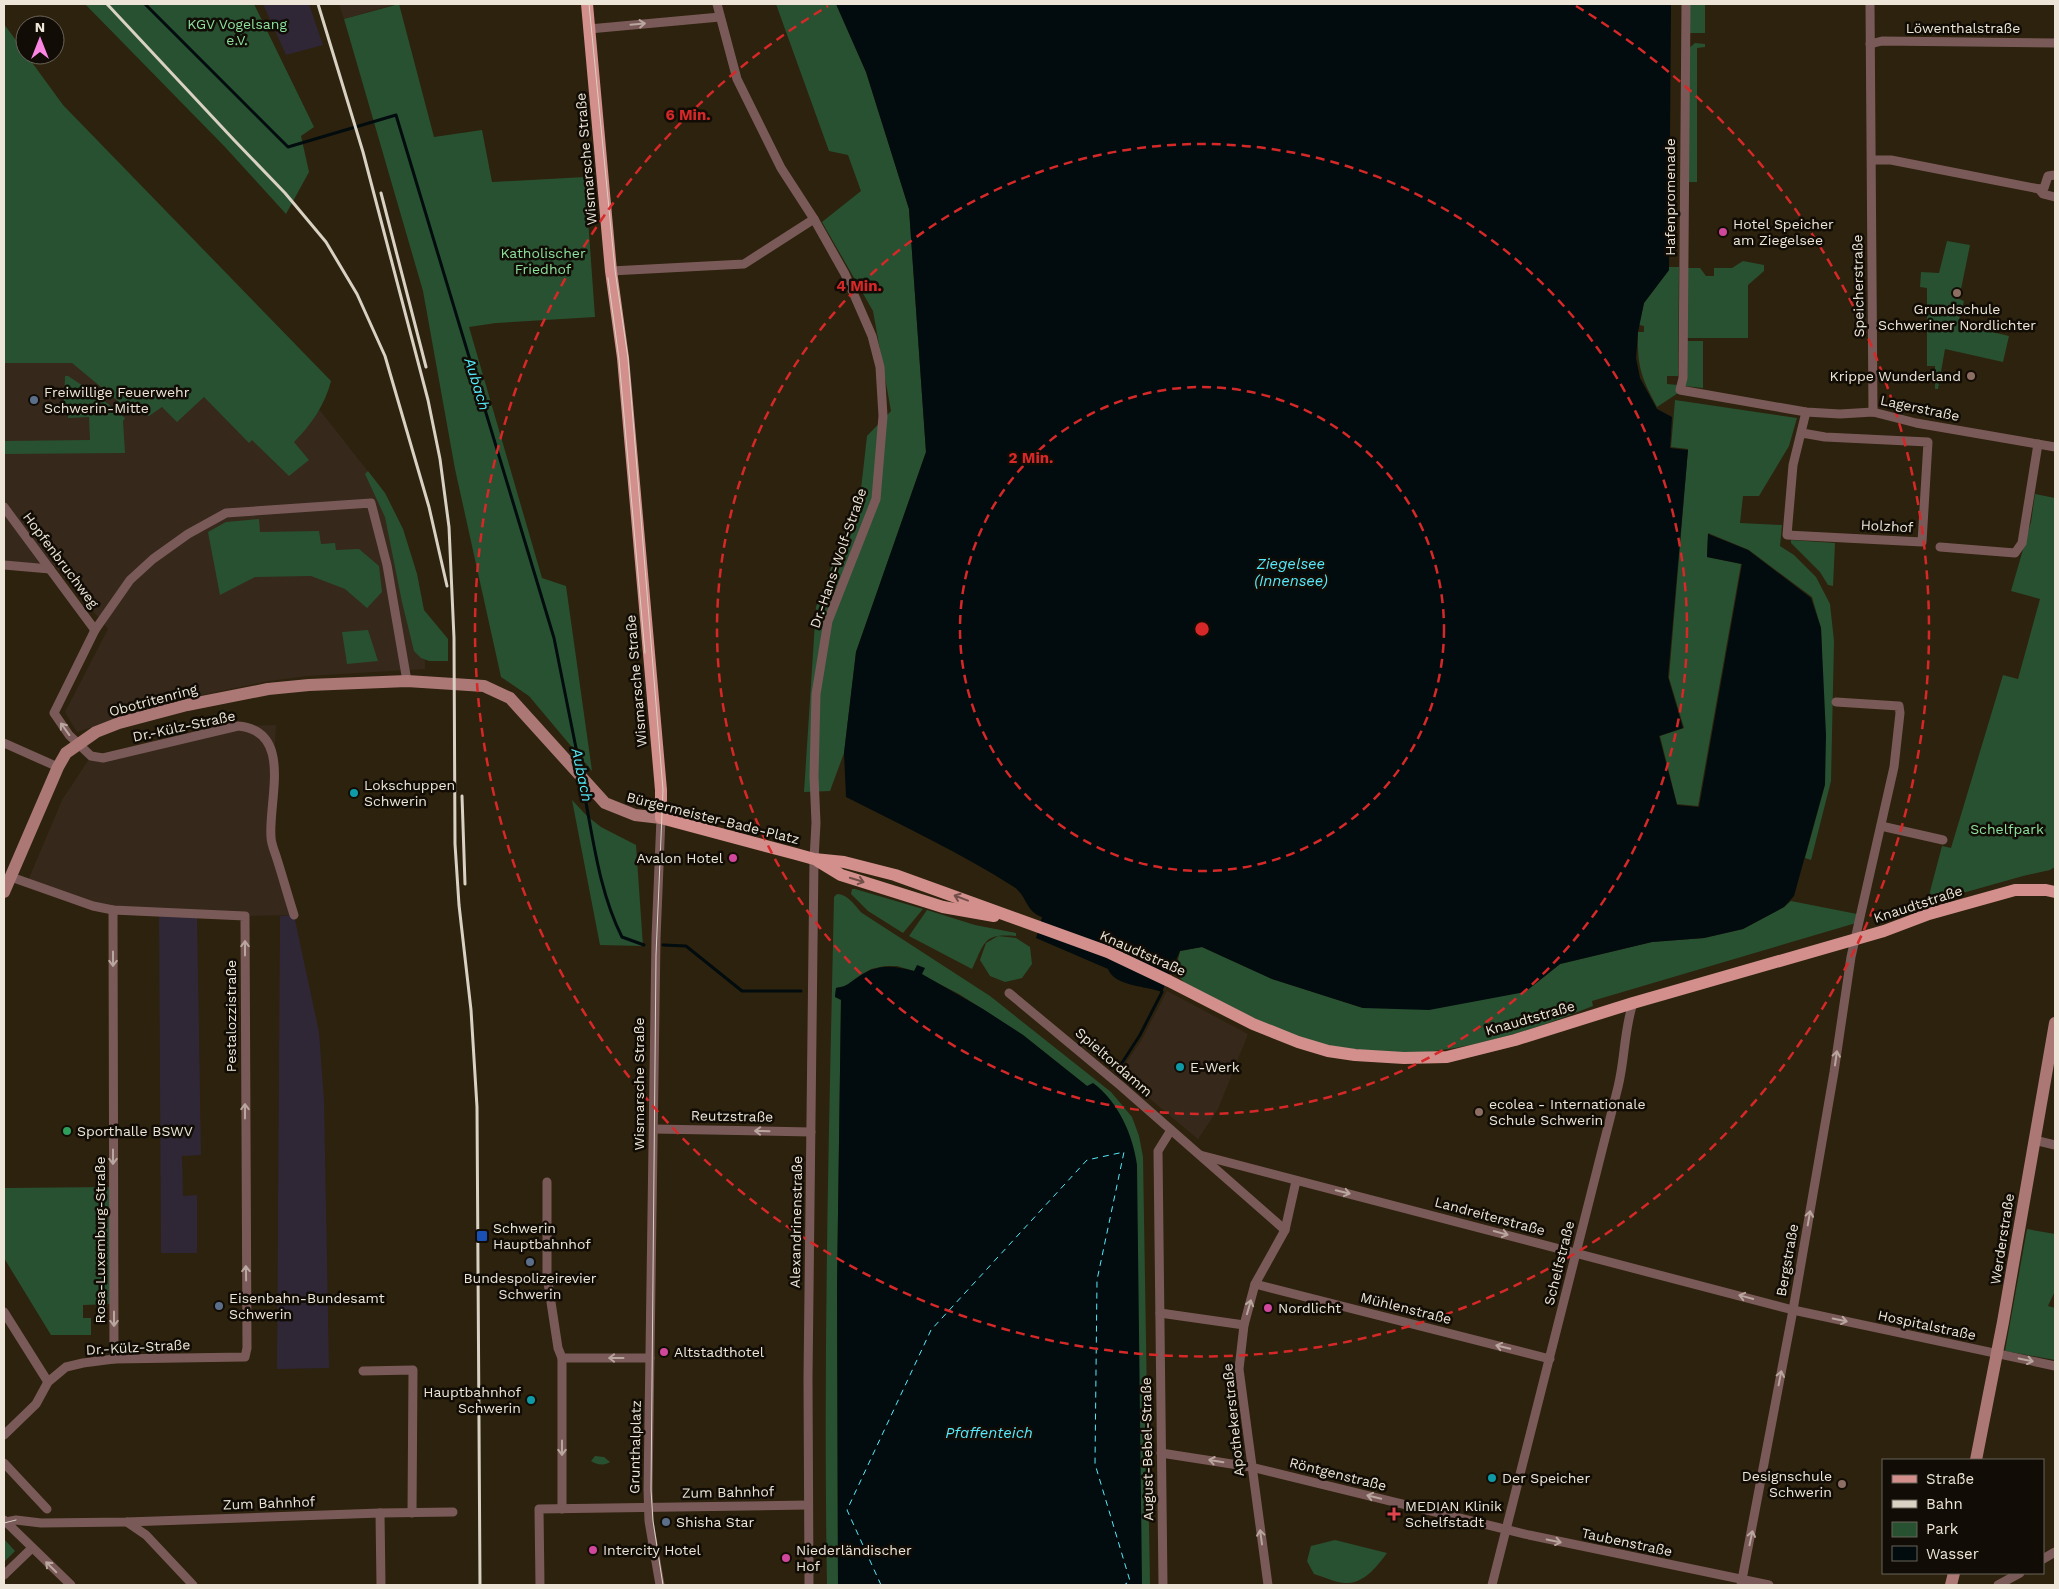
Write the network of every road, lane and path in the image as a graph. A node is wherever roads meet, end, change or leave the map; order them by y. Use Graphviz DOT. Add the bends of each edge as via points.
graph roads {
  1 [pos="587,4"];
  2 [pos="717,4"];
  3 [pos="1686,4"];
  4 [pos="1870,4"];
  5 [pos="720,17"];
  6 [pos="589,29"];
  7 [pos="2055,43"];
  8 [pos="1870,44"];
  9 [pos="1872,160"];
  10 [pos="2055,175"];
  11 [pos="2039,189"];
  12 [pos="2055,197"];
  13 [pos="814,219"];
  14 [pos="611,271"];
  15 [pos="1680,390"];
  16 [pos="1806,412"];
  17 [pos="1873,412"];
  18 [pos="1802,433"];
  19 [pos="2038,444"];
  20 [pos="2055,447"];
  21 [pos="4,507"];
  22 [pos="1940,547"];
  23 [pos="4,565"];
  24 [pos="50,568"];
  25 [pos="95,630"];
  26 [pos="407,682"];
  27 [pos="1836,702"];
  28 [pos="4,743"];
  29 [pos="78,744"];
  30 [pos="58,767"];
  31 [pos="585,783"];
  32 [pos="660,818"];
  33 [pos="1881,826"];
  34 [pos="1942,840"];
  35 [pos="814,859"];
  36 [pos="10,877"];
  37 [pos="4,892"];
  38 [pos="2055,892"];
  39 [pos="113,910"];
  40 [pos="294,915"];
  41 [pos="1856,939"];
  42 [pos="1009,992"];
  43 [pos="1632,1003"];
  44 [pos="2055,1023"];
  45 [pos="654,1129"];
  46 [pos="1171,1130"];
  47 [pos="811,1132"];
  48 [pos="2034,1140"];
  49 [pos="2055,1145"];
  50 [pos="1200,1155"];
  51 [pos="1296,1181"];
  52 [pos="547,1182"];
  53 [pos="1284,1230"];
  54 [pos="1576,1253"];
  55 [pos="1255,1284"];
  56 [pos="1793,1310"];
  57 [pos="4,1312"];
  58 [pos="1160,1313"];
  59 [pos="1244,1325"];
  60 [pos="1997,1354"];
  61 [pos="245,1357"];
  62 [pos="562,1358"];
  63 [pos="650,1358"];
  64 [pos="114,1359"];
  65 [pos="1550,1359"];
  66 [pos="2055,1366"];
  67 [pos="362,1371"];
  68 [pos="48,1382"];
  69 [pos="4,1435"];
  70 [pos="1161,1453"];
  71 [pos="1976,1459"];
  72 [pos="4,1462"];
  73 [pos="1251,1466"];
  74 [pos="808,1505"];
  75 [pos="648,1508"];
  76 [pos="47,1509"];
  77 [pos="562,1509"];
  78 [pos="380,1512"];
  79 [pos="412,1512"];
  80 [pos="453,1512"];
  81 [pos="5,1521"];
  82 [pos="127,1522"];
  83 [pos="1506,1530"];
  84 [pos="32,1548"];
  85 [pos="2055,1552"];
  86 [pos="2044,1558"];
  87 [pos="2018,1574"];
  88 [pos="4,1575"];
  89 [pos="1741,1582"];
  90 [pos="71,1585"];
  91 [pos="193,1585"];
  92 [pos="381,1585"];
  93 [pos="540,1585"];
  94 [pos="660,1585"];
  95 [pos="809,1585"];
  96 [pos="1163,1585"];
  97 [pos="1268,1585"];
  98 [pos="1492,1585"];
  99 [pos="1769,1585"];
  100 [pos="1998,1585"];
  1 -- 6 [label="main road, Wismarsche Straße"];
  2 -- 5 [label="street, Dr.-Hans-Wolf-Straße"];
  3 -- 15 [label="street, Hafenpromenade" via="1683,378"];
  4 -- 8 [label="street, Speicherstraße"];
  6 -- 5 [label="street, one-way"];
  5 -- 13 [label="street, Dr.-Hans-Wolf-Straße" via="737,79 781,168"];
  6 -- 14 [label="main road, Wismarsche Straße"];
  7 -- 8 [label="street, Löwenthalstraße"];
  8 -- 9 [label="street, Speicherstraße"];
  9 -- 11 [label="street" via="1891,160"];
  9 -- 17 [label="street, Speicherstraße"];
  10 -- 11 [label="street" via="2048,176 2044,188"];
  11 -- 12 [label="street"];
  13 -- 14 [label="street" via="744,264"];
  13 -- 35 [label="street, Dr.-Hans-Wolf-Straße" via="845,274 872,336 880,367 883,416 876,499 828,621 816,694"];
  14 -- 32 [label="main road, Wismarsche Straße" via="623,358"];
  15 -- 16 [label="street, Lagerstraße"];
  16 -- 17 [label="street, Lagerstraße"];
  16 -- 18 [label="street, Holzhof"];
  17 -- 19 [label="street, Lagerstraße" via="1916,423"];
  18 -- 18 [label="street, Holzhof" via="1792,465 1787,535 1922,542 1928,442"];
  19 -- 20 [label="street, Lagerstraße"];
  19 -- 22 [label="street" via="2022,543 2015,553"];
  21 -- 24 [label="street, Hopfenbruchweg"];
  23 -- 24 [label="street"];
  24 -- 25 [label="street, Hopfenbruchweg"];
  25 -- 26 [label="street" via="130,580 188,534 226,513 371,503 387,565"];
  29 -- 25 [label="street, one-way" via="54,713"];
  26 -- 29 [label="street, Obotritenring" via="268,689 119,723"];
  26 -- 31 [label="street, Obotritenring" via="484,686 510,698"];
  27 -- 33 [label="street, Bergstraße" via="1899,706 1894,768"];
  28 -- 30 [label="street"];
  29 -- 30 [label="street, Obotritenring" via="66,753"];
  29 -- 40 [label="street, Dr.-Külz-Straße" via="91,756 104,758 238,726 259,731 267,740 273,759 270,838"];
  30 -- 36 [label="street, Obotritenring"];
  31 -- 32 [label="street, Bürgermeister-Bade-Platz" via="605,803 620,810"];
  32 -- 35 [label="main road, Bürgermeister-Bade-Platz"];
  32 -- 45 [label="street, Wismarsche Straße"];
  33 -- 34 [label="street"];
  33 -- 41 [label="street, Bergstraße"];
  35 -- 43 [label="main road, Knaudtstraße" via="844,862 895,874 943,890 1108,952 1253,1024 1298,1042 1355,1056 1447,1057"];
  35 -- 47 [label="street, Alexandrinenstraße"];
  36 -- 37 [label="street, Obotritenring"];
  36 -- 39 [label="street, Pestalozzistraße"];
  38 -- 41 [label="main road, Knaudtstraße" via="2015,890"];
  61 -- 39 [label="street, Pestalozzistraße, one-way" via="245,916"];
  39 -- 64 [label="street, Rosa-Luxemburg-Straße, one-way"];
  41 -- 43 [label="main road, Knaudtstraße"];
  56 -- 41 [label="street, Bergstraße, one-way"];
  42 -- 46 [label="street, Spieltordamm"];
  43 -- 54 [label="street, Schelfstraße" via="1627,1021 1624,1062"];
  44 -- 48 [label="street, Werderstraße"];
  47 -- 45 [label="street, Reutzstraße, one-way"];
  45 -- 63 [label="street, Wismarsche Straße"];
  46 -- 50 [label="street, Spieltordamm"];
  46 -- 58 [label="street, August-Bebel-Straße" via="1158,1150"];
  47 -- 74 [label="street, Alexandrinenstraße"];
  48 -- 49 [label="street"];
  48 -- 60 [label="street, Werderstraße"];
  50 -- 51 [label="street, Landreiterstraße"];
  50 -- 53 [label="street, Spieltordamm"];
  51 -- 53 [label="street, Apothekerstraße"];
  51 -- 54 [label="street, Landreiterstraße, one-way"];
  52 -- 62 [label="street" via="547,1276"];
  53 -- 55 [label="street, Apothekerstraße"];
  56 -- 54 [label="street, Landreiterstraße, one-way"];
  54 -- 65 [label="street, Schelfstraße"];
  59 -- 55 [label="street, Apothekerstraße, one-way"];
  65 -- 55 [label="street, Mühlenstraße, one-way"];
  56 -- 60 [label="street, Hospitalstraße, one-way"];
  89 -- 56 [label="street, Bergstraße, one-way"];
  57 -- 68 [label="street"];
  58 -- 59 [label="street"];
  58 -- 70 [label="street, August-Bebel-Straße"];
  59 -- 73 [label="street, Apothekerstraße" via="1239,1369"];
  60 -- 66 [label="street, Hospitalstraße, one-way"];
  60 -- 71 [label="street, Werderstraße"];
  61 -- 64 [label="street, Dr.-Külz-Straße"];
  63 -- 62 [label="street, one-way"];
  62 -- 77 [label="street, one-way"];
  63 -- 75 [label="street, Grunthalplatz"];
  64 -- 68 [label="street, Dr.-Külz-Straße" via="66,1367"];
  65 -- 83 [label="street, Schelfstraße"];
  67 -- 79 [label="street" via="413,1370"];
  68 -- 69 [label="street, Dr.-Külz-Straße" via="36,1404"];
  73 -- 70 [label="street, Röntgenstraße, one-way"];
  70 -- 96 [label="street, August-Bebel-Straße"];
  72 -- 76 [label="street"];
  83 -- 73 [label="street, Röntgenstraße, one-way"];
  97 -- 73 [label="street, Apothekerstraße, one-way"];
  74 -- 75 [label="street, Zum Bahnhof"];
  74 -- 95 [label="street, Alexandrinenstraße"];
  75 -- 77 [label="street, Grunthalplatz"];
  75 -- 94 [label="street"];
  77 -- 93 [label="street, Grunthalplatz" via="539,1509"];
  78 -- 79 [label="street, Zum Bahnhof"];
  78 -- 82 [label="street, Zum Bahnhof"];
  78 -- 92 [label="street"];
  79 -- 80 [label="street, Zum Bahnhof"];
  81 -- 82 [label="street, Zum Bahnhof"];
  81 -- 84 [label="street"];
  82 -- 91 [label="street" via="146,1535"];
  83 -- 89 [label="street, Taubenstraße, one-way"];
  83 -- 98 [label="street, Schelfstraße"];
  84 -- 88 [label="street"];
  90 -- 84 [label="street, one-way"];
  85 -- 86 [label="street"];
  87 -- 100 [label="street"];
  89 -- 99 [label="street, Taubenstraße"];
}
